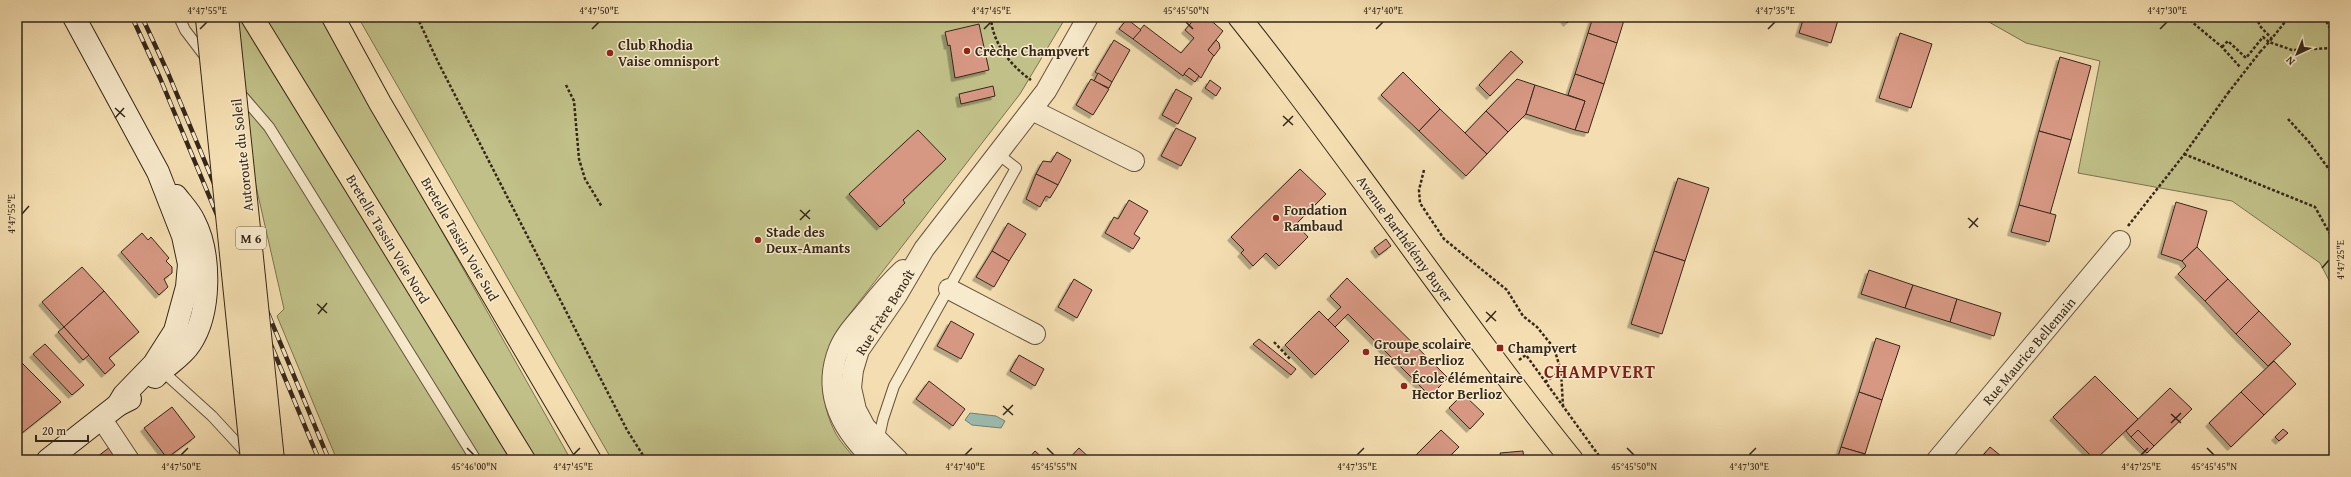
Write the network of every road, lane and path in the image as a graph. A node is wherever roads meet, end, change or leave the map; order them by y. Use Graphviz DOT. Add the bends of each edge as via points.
graph roads {
  1 [pos="74,17"];
  2 [pos="179,17"];
  3 [pos="252,17"];
  4 [pos="332,17"];
  5 [pos="417,17"];
  6 [pos="991,17"];
  7 [pos="1088,17"];
  8 [pos="1239,17"];
  9 [pos="2186,17"];
  10 [pos="2256,17"];
  11 [pos="2289,17"];
  12 [pos="2324,17"];
  13 [pos="217,18"];
  14 [pos="2334,36"];
  15 [pos="2272,39"];
  16 [pos="2269,42"];
  17 [pos="2222,47"];
  18 [pos="2334,48"];
  19 [pos="2240,67"];
  20 [pos="1032,81"];
  21 [pos="566,85"];
  22 [pos="1032,110"];
  23 [pos="2288,119"];
  24 [pos="998,154"];
  25 [pos="2184,154"];
  26 [pos="1134,161"];
  27 [pos="1424,170"];
  28 [pos="2334,176"];
  29 [pos="602,207"];
  30 [pos="2124,234"];
  31 [pos="2334,241"];
  32 [pos="949,289"];
  33 [pos="1035,334"];
  34 [pos="1274,342"];
  35 [pos="1292,360"];
  36 [pos="1519,360"];
  37 [pos="158,367"];
  38 [pos="1561,371"];
  39 [pos="1545,382"];
  40 [pos="1558,399"];
  41 [pos="1551,404"];
  42 [pos="1563,406"];
  43 [pos="101,418"];
  44 [pos="875,455"];
  45 [pos="48,460"];
  46 [pos="130,460"];
  47 [pos="252,460"];
  48 [pos="273,460"];
  49 [pos="476,460"];
  50 [pos="524,460"];
  51 [pos="590,460"];
  52 [pos="646,460"];
  53 [pos="898,460"];
  54 [pos="1572,460"];
  55 [pos="1602,460"];
  56 [pos="1937,460"];
  1 -- 37 [label="main road" via="158,172 183,236 189,264 187,287 175,331"];
  2 -- 49 [label="lane" via="203,55 269,127"];
  3 -- 50 [label="main road, Bretelle Tassin Voie Nord"];
  4 -- 51 [label="main road, Bretelle Tassin Voie Sud"];
  5 -- 52 [label="path" via="616,408"];
  6 -- 20 [label="path" via="998,43 1007,58"];
  7 -- 22 [label="street, Rue Frère Benoît" via="1046,91"];
  8 -- 54 [label="main road, Avenue Barthélémy Buyer"];
  9 -- 17 [label="path"];
  10 -- 15 [label="path" via="2260,26"];
  11 -- 15 [label="path"];
  12 -- 14 [label="path"];
  13 -- 47 [label="main road, Autoroute du Soleil / M 6, bridge"];
  13 -- 48 [label="main road, Autoroute du Soleil / M 6, bridge"];
  15 -- 16 [label="path"];
  16 -- 17 [label="path" via="2263,37 2246,58 2228,41"];
  16 -- 18 [label="path" via="2292,50"];
  16 -- 25 [label="path, bridge"];
  17 -- 19 [label="path"];
  21 -- 29 [label="path" via="574,101 579,159 585,179"];
  22 -- 24 [label="street, Rue Frère Benoît"];
  22 -- 26 [label="street"];
  23 -- 28 [label="path"];
  24 -- 32 [label="lane" via="1016,168"];
  24 -- 44 [label="street, Rue Frère Benoît" via="924,249 890,282 839,348 834,369 837,413 857,445"];
  25 -- 30 [label="path"];
  25 -- 31 [label="path" via="2315,207"];
  27 -- 38 [label="path" via="1419,190 1420,203 1439,232 1444,239 1507,290 1523,316 1538,327 1554,348"];
  30 -- 56 [label="street, Rue Maurice Bellemain"];
  32 -- 33 [label="street"];
  32 -- 44 [label="lane" via="894,386"];
  34 -- 35 [label="path"];
  36 -- 39 [label="path" via="1526,355"];
  37 -- 43 [label="main road" via="142,390"];
  37 -- 47 [label="lane" via="212,416"];
  38 -- 39 [label="path"];
  38 -- 42 [label="path"];
  39 -- 40 [label="path"];
  40 -- 41 [label="path"];
  40 -- 42 [label="path"];
  42 -- 55 [label="path"];
  43 -- 45 [label="main road"];
  43 -- 46 [label="street"];
  44 -- 53 [label="street, Rue Frère Benoît"];
}
